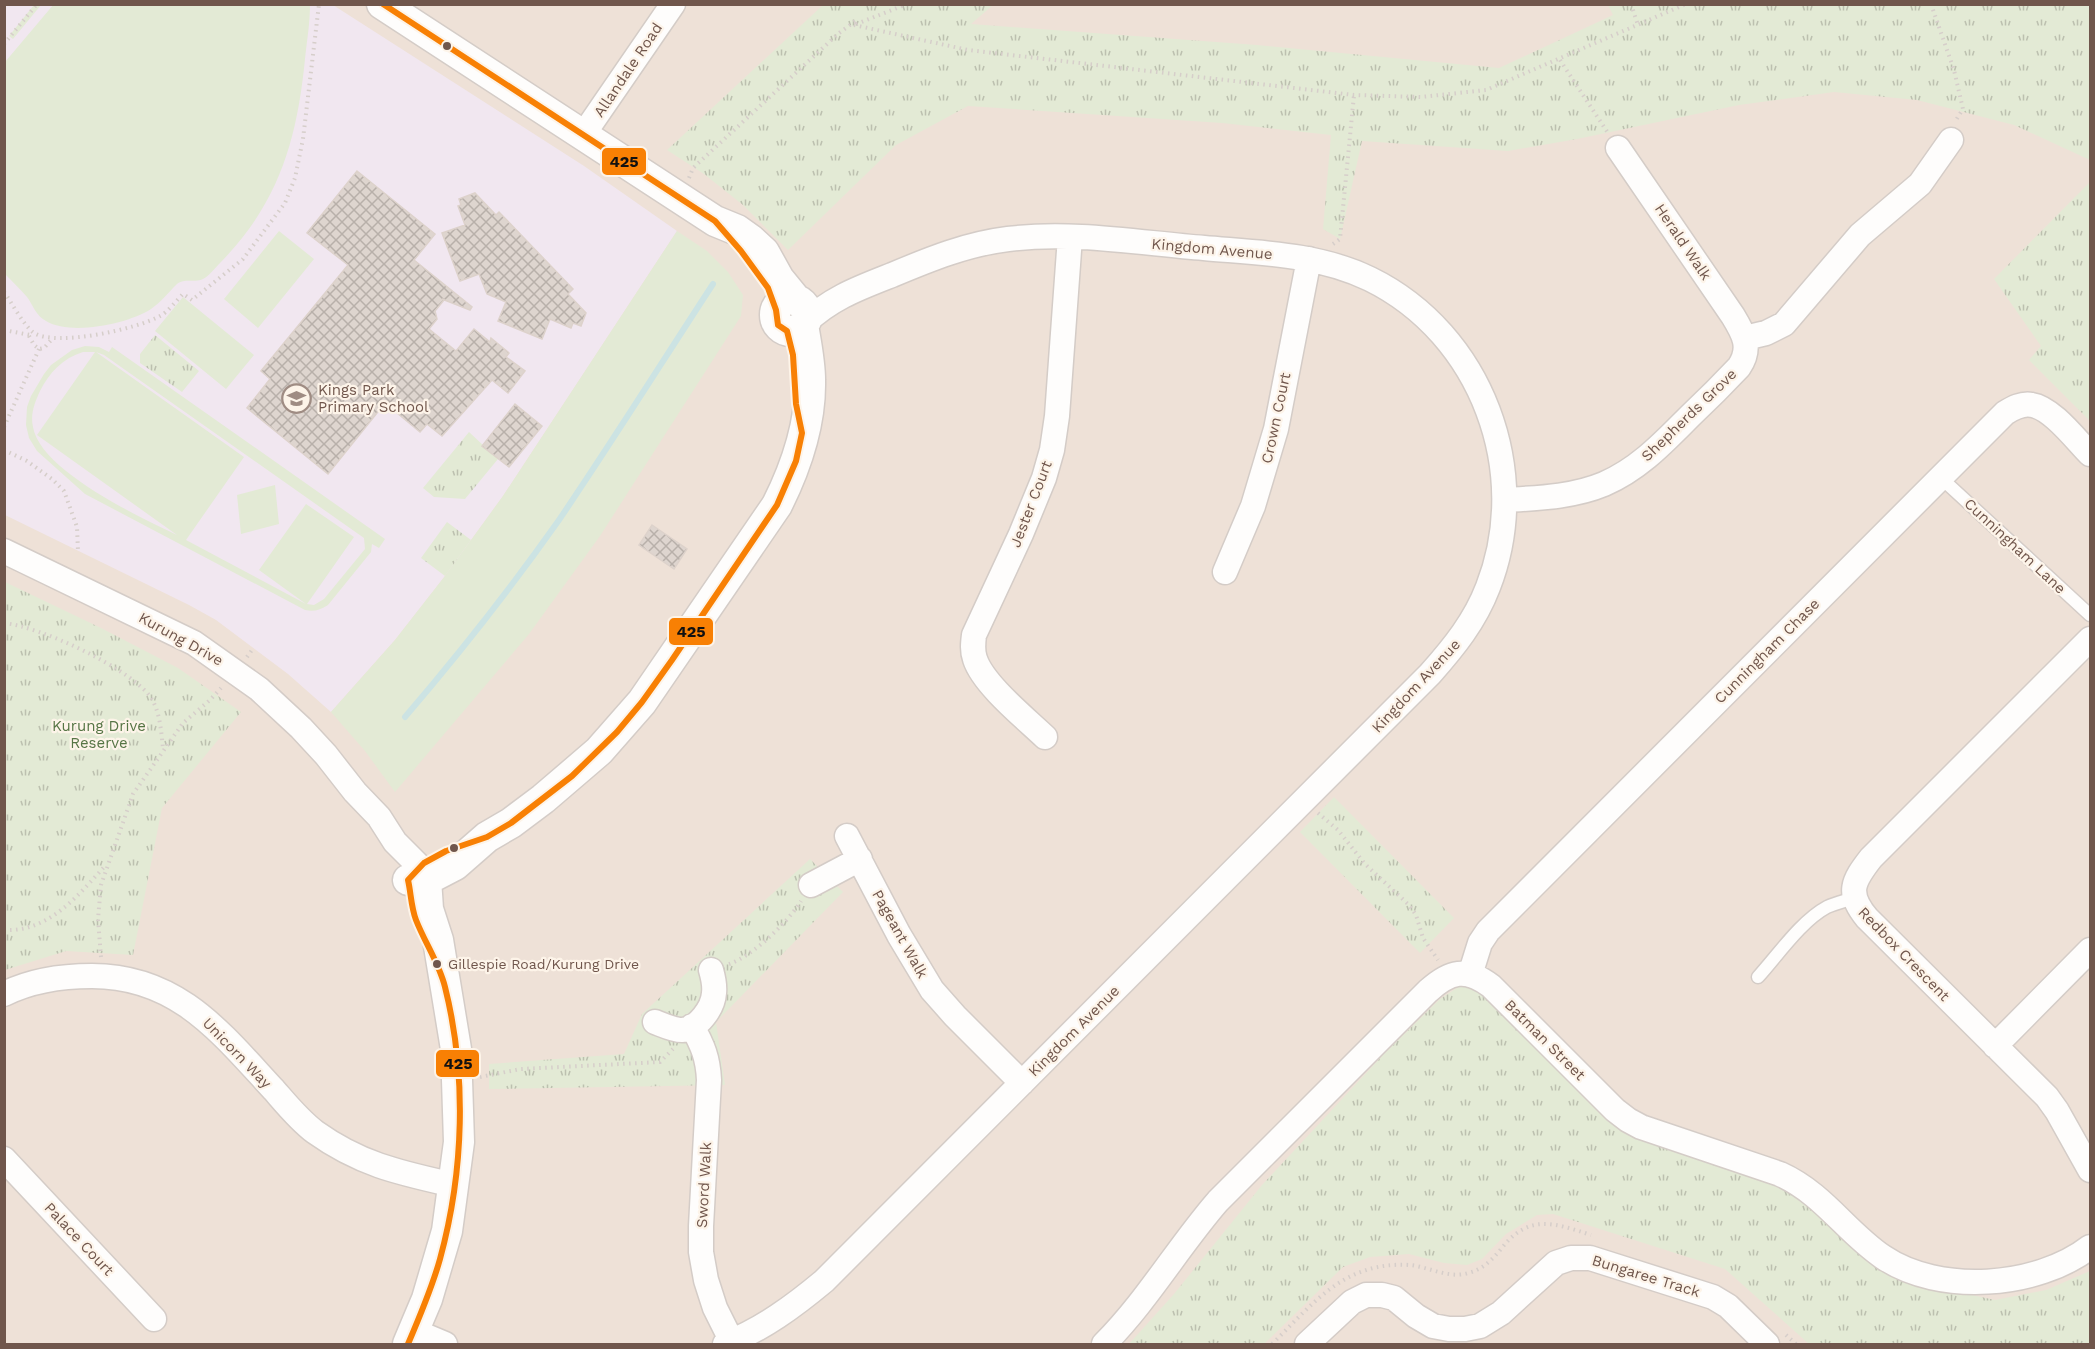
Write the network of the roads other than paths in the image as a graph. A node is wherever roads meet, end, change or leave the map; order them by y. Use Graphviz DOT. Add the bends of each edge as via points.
graph roads {
  1 [pos="382,4"];
  2 [pos="673,4"];
  3 [pos="583,135"];
  4 [pos="1951,140"];
  5 [pos="1618,148"];
  6 [pos="1070,237"];
  7 [pos="1309,259"];
  8 [pos="794,315"];
  9 [pos="1745,338"];
  10 [pos="2091,454"];
  11 [pos="1940,477"];
  12 [pos="1505,500"];
  13 [pos="4,551"];
  14 [pos="1225,572"];
  15 [pos="2091,615"];
  16 [pos="2091,639"];
  17 [pos="1045,737"];
  18 [pos="848,836"];
  19 [pos="860,859"];
  20 [pos="418,875"];
  21 [pos="811,885"];
  22 [pos="1854,898"];
  23 [pos="2091,950"];
  24 [pos="711,970"];
  25 [pos="1459,975"];
  26 [pos="1758,977"];
  27 [pos="4,994"];
  28 [pos="655,1022"];
  29 [pos="692,1026"];
  30 [pos="1995,1046"];
  31 [pos="1022,1083"];
  32 [pos="4,1159"];
  33 [pos="2091,1170"];
  34 [pos="454,1185"];
  35 [pos="2091,1247"];
  36 [pos="154,1319"];
  37 [pos="411,1338"];
  38 [pos="728,1343"];
  39 [pos="445,1344"];
  40 [pos="1104,1344"];
  41 [pos="1307,1344"];
  42 [pos="1767,1344"];
  1 -- 3 [label="street"];
  2 -- 3 [label="street, Allandale Road"];
  3 -- 8 [label="street" via="715,221"];
  4 -- 9 [label="street" via="1920,184 1860,235 1784,324"];
  5 -- 9 [label="street, Herald Walk"];
  6 -- 7 [label="street, Kingdom Avenue"];
  6 -- 8 [label="street, Kingdom Avenue" via="1010,239 952,251 841,295 816,312"];
  6 -- 17 [label="street, Jester Court" via="1052,450 1022,534 973,647 984,676"];
  7 -- 12 [label="street, Kingdom Avenue" via="1372,280 1415,308 1449,342 1479,387 1490,413 1503,463"];
  7 -- 14 [label="street, Crown Court" via="1272,440 1255,498"];
  8 -- 20 [label="street" via="810,379 810,408 796,460 777,505 642,702 617,732 572,776 455,865"];
  9 -- 12 [label="street, Shepherds Grove" via="1746,353 1739,368 1661,445 1623,475 1577,492"];
  10 -- 11 [label="street, Cunningham Chase" via="2053,416 2032,405 2021,405 2005,413"];
  11 -- 15 [label="lane, Cunningham Lane"];
  11 -- 25 [label="street, Cunningham Chase" via="1488,931"];
  12 -- 31 [label="street, Kingdom Avenue" via="1497,560 1463,636 1430,674"];
  13 -- 20 [label="street, Kurung Drive" via="195,643 235,671 326,755 355,792 384,852"];
  16 -- 22 [label="street, Redbox Crescent" via="1871,858 1854,883"];
  18 -- 19 [label="street, Pageant Walk"];
  19 -- 21 [label="street"];
  19 -- 31 [label="street, Pageant Walk" via="932,990"];
  20 -- 34 [label="street" via="438,940 456,1049 459,1142"];
  22 -- 26 [label="lane" via="1837,903 1808,921"];
  22 -- 30 [label="street, Redbox Crescent" via="1867,918"];
  23 -- 30 [label="street"];
  24 -- 29 [label="street" via="714,995 710,1008"];
  25 -- 35 [label="street, Batman Street" via="1491,986 1628,1120 1796,1181 1884,1258 1905,1269 1964,1283 1991,1282 2044,1270"];
  25 -- 40 [label="street" via="1441,979 1428,991 1218,1201 1127,1320"];
  27 -- 34 [label="street, Unicorn Way" via="56,977 127,978 150,985 171,994 211,1023 297,1117 333,1144 394,1172"];
  28 -- 29 [label="street" via="682,1030"];
  29 -- 38 [label="street, Sword Walk" via="705,1048 709,1080 701,1252"];
  30 -- 33 [label="street, Redbox Crescent" via="2047,1097"];
  31 -- 38 [label="street, Kingdom Avenue" via="824,1281 793,1307"];
  32 -- 36 [label="street, Palace Court"];
  34 -- 37 [label="street" via="438,1264"];
  37 -- 39 [label="street"];
  41 -- 42 [label="street, Bungaree Track" via="1352,1302 1366,1295 1394,1298 1433,1326 1480,1326 1501,1313 1556,1263 1581,1257 1713,1298 1735,1312"];
}
